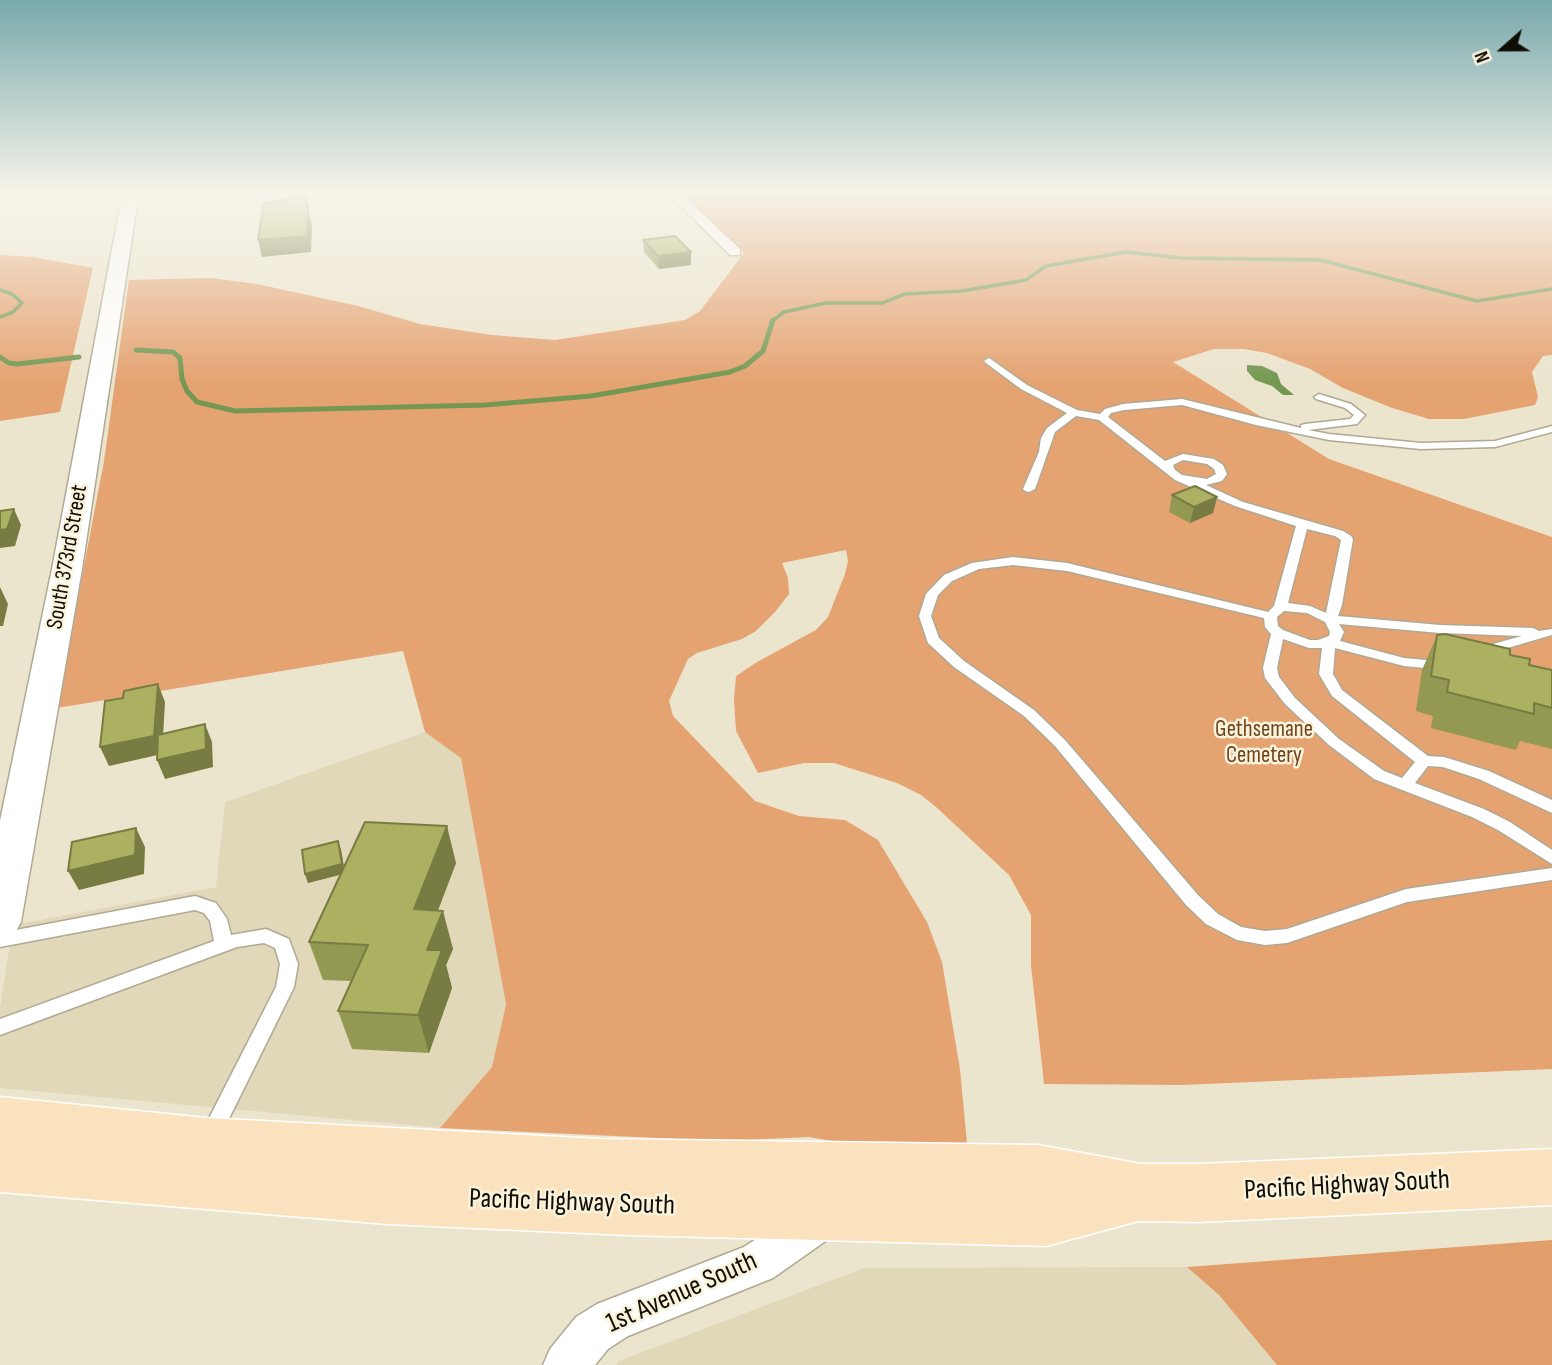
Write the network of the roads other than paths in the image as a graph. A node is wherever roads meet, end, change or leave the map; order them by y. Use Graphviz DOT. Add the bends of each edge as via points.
graph roads {
  1 [pos="120,255"];
  2 [pos="989,361"];
  3 [pos="1319,397"];
  4 [pos="1074,413"];
  5 [pos="1102,417"];
  6 [pos="1283,428"];
  7 [pos="1552,429"];
  8 [pos="1167,468"];
  9 [pos="1185,480"];
  10 [pos="1029,489"];
  11 [pos="1302,524"];
  12 [pos="1275,612"];
  13 [pos="1330,620"];
  14 [pos="1551,632"];
  15 [pos="1278,633"];
  16 [pos="1329,642"];
  17 [pos="1424,761"];
  18 [pos="1404,786"];
  19 [pos="1552,807"];
  20 [pos="1552,858"];
  21 [pos="1552,874"];
  22 [pos="0,922"];
  23 [pos="0,940"];
  24 [pos="224,944"];
  25 [pos="0,1027"];
  26 [pos="0,1124"];
  27 [pos="206,1145"];
  28 [pos="0,1165"];
  29 [pos="1552,1177"];
  30 [pos="1142,1193"];
  31 [pos="832,1212"];
  32 [pos="569,1361"];
  1 -- 22 [label="street, South 373rd Street"];
  2 -- 4 [label="lane" via="1024,387"];
  3 -- 6 [label="lane" via="1360,415 1345,424"];
  4 -- 5 [label="lane"];
  4 -- 10 [label="lane" via="1048,433"];
  5 -- 6 [label="lane" via="1123,407 1182,402"];
  5 -- 8 [label="lane"];
  6 -- 7 [label="lane" via="1356,441 1441,446 1503,443"];
  8 -- 9 [label="lane"];
  8 -- 9 [label="lane" via="1172,460 1189,457 1210,461 1222,470 1221,477 1213,481"];
  9 -- 11 [label="lane"];
  11 -- 12 [label="lane"];
  11 -- 13 [label="lane" via="1347,539"];
  12 -- 13 [label="lane" via="1310,610"];
  12 -- 15 [label="lane" via="1272,627"];
  12 -- 21 [label="lane" via="1067,567 1013,561 976,566 948,578 932,594 925,615 933,640 1029,713 1060,743 1192,900 1237,933 1287,936 1406,896"];
  13 -- 14 [label="lane"];
  13 -- 16 [label="lane" via="1337,632"];
  14 -- 16 [label="lane" via="1424,664"];
  15 -- 16 [label="lane" via="1308,644"];
  15 -- 18 [label="lane" via="1270,668 1279,688 1354,758"];
  16 -- 17 [label="lane" via="1326,674 1337,693"];
  17 -- 18 [label="lane"];
  17 -- 19 [label="lane" via="1463,767"];
  18 -- 20 [label="lane" via="1487,817"];
  23 -- 24 [label="lane" via="195,903 210,908 218,919"];
  24 -- 25 [label="lane"];
  24 -- 27 [label="lane" via="266,936 283,944 289,964 285,987"];
  26 -- 27 [label="main road, Pacific Highway South"];
  27 -- 30 [label="main road, Pacific Highway South" via="600,1166 1038,1173"];
  28 -- 31 [label="main road, Pacific Highway South" via="388,1195"];
  29 -- 30 [label="main road, Pacific Highway South"];
  30 -- 31 [label="main road, Pacific Highway South" via="1046,1217"];
  31 -- 32 [label="street, 1st Avenue South" via="758,1263 613,1320 592,1334"];
}
